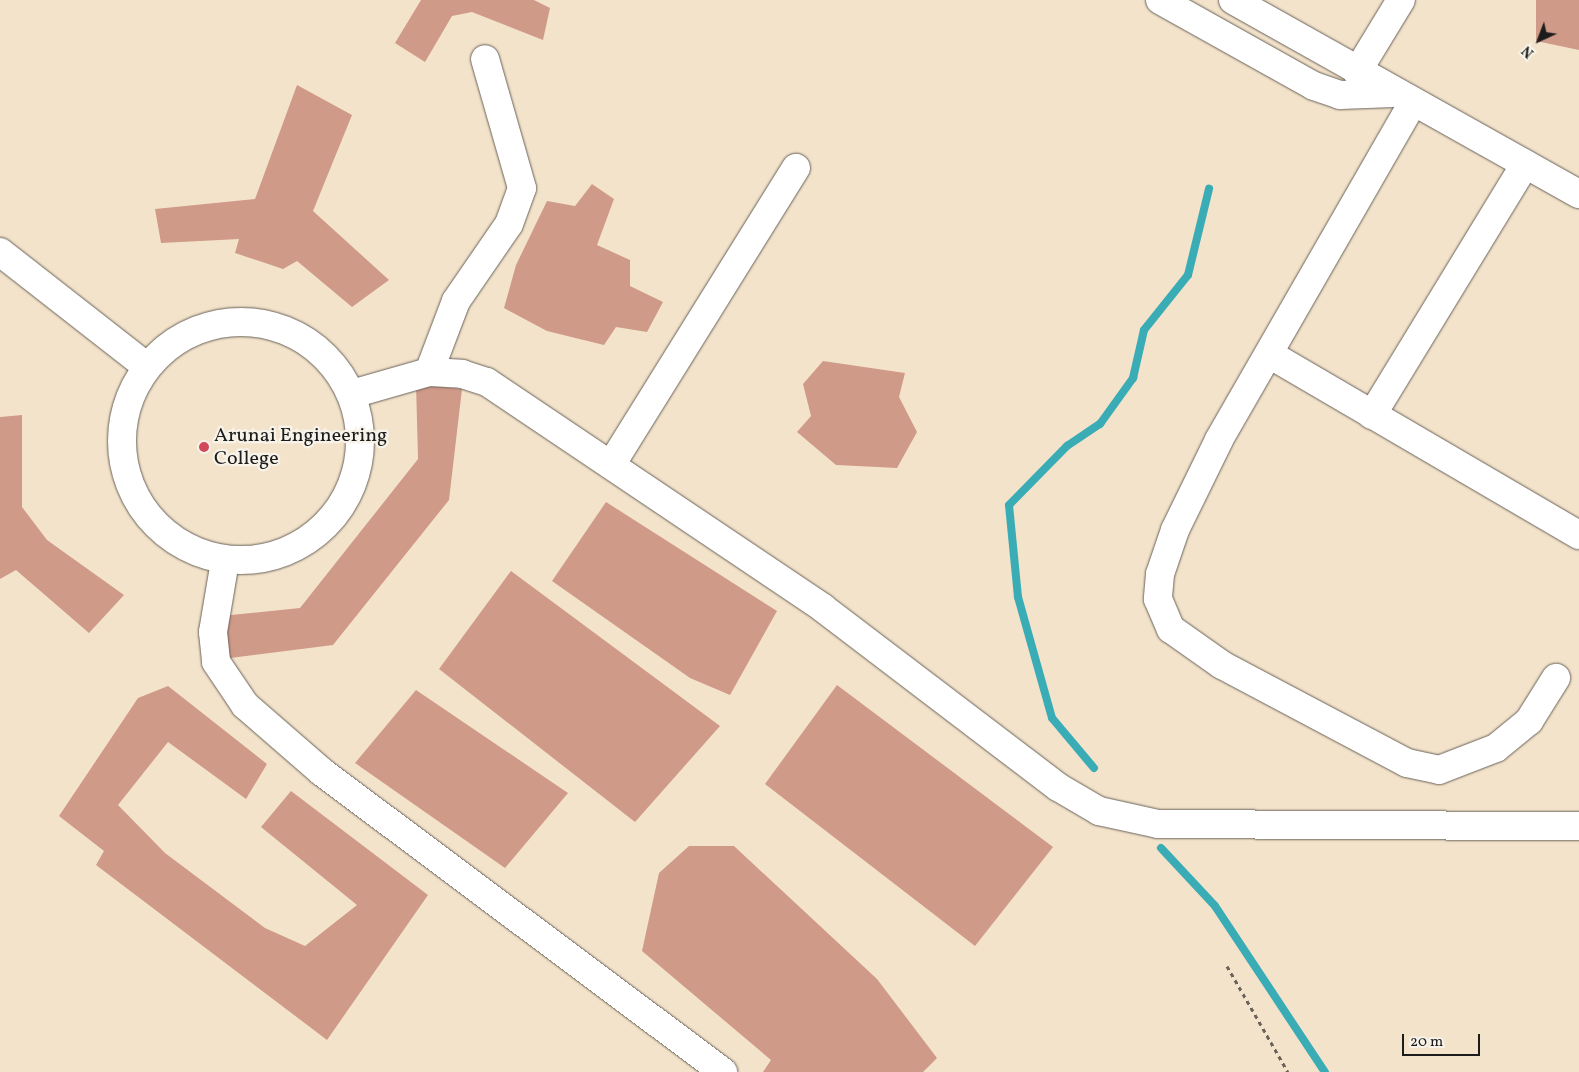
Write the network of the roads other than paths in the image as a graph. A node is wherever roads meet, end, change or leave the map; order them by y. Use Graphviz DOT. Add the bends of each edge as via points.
graph roads {
  1 [pos="1160,0"];
  2 [pos="1233,0"];
  3 [pos="1401,0"];
  4 [pos="485,60"];
  5 [pos="1356,72"];
  6 [pos="1403,98"];
  7 [pos="1525,164"];
  8 [pos="796,168"];
  9 [pos="1579,194"];
  10 [pos="0,252"];
  11 [pos="1269,354"];
  12 [pos="146,366"];
  13 [pos="429,372"];
  14 [pos="352,394"];
  15 [pos="1372,415"];
  16 [pos="611,465"];
  17 [pos="1579,535"];
  18 [pos="226,561"];
  19 [pos="1556,678"];
  20 [pos="1579,826"];
  21 [pos="723,1072"];
  1 -- 6 [label="street" via="1314,86 1340,95"];
  2 -- 5 [label="street"];
  3 -- 5 [label="street"];
  4 -- 13 [label="street" via="522,188 509,224 456,301"];
  5 -- 6 [label="street"];
  6 -- 7 [label="street"];
  6 -- 11 [label="street"];
  7 -- 9 [label="street"];
  7 -- 15 [label="street"];
  8 -- 16 [label="street"];
  10 -- 12 [label="street"];
  11 -- 15 [label="street"];
  11 -- 19 [label="street" via="1218,440 1175,530 1160,574 1158,599 1171,629 1222,665 1371,746 1407,763 1439,770 1496,748 1514,736"];
  12 -- 14 [label="street" via="185,334 232,321 271,326 324,354"];
  12 -- 18 [label="street" via="124,411 122,461 141,509 178,544"];
  13 -- 14 [label="street"];
  13 -- 16 [label="street" via="462,374 487,382"];
  14 -- 18 [label="street" via="362,436 357,480 336,518 286,554"];
  15 -- 17 [label="street"];
  16 -- 20 [label="street" via="823,608 1058,787 1099,811 1158,824"];
  18 -- 21 [label="street" via="213,632 216,662 245,705 322,772"];
}
